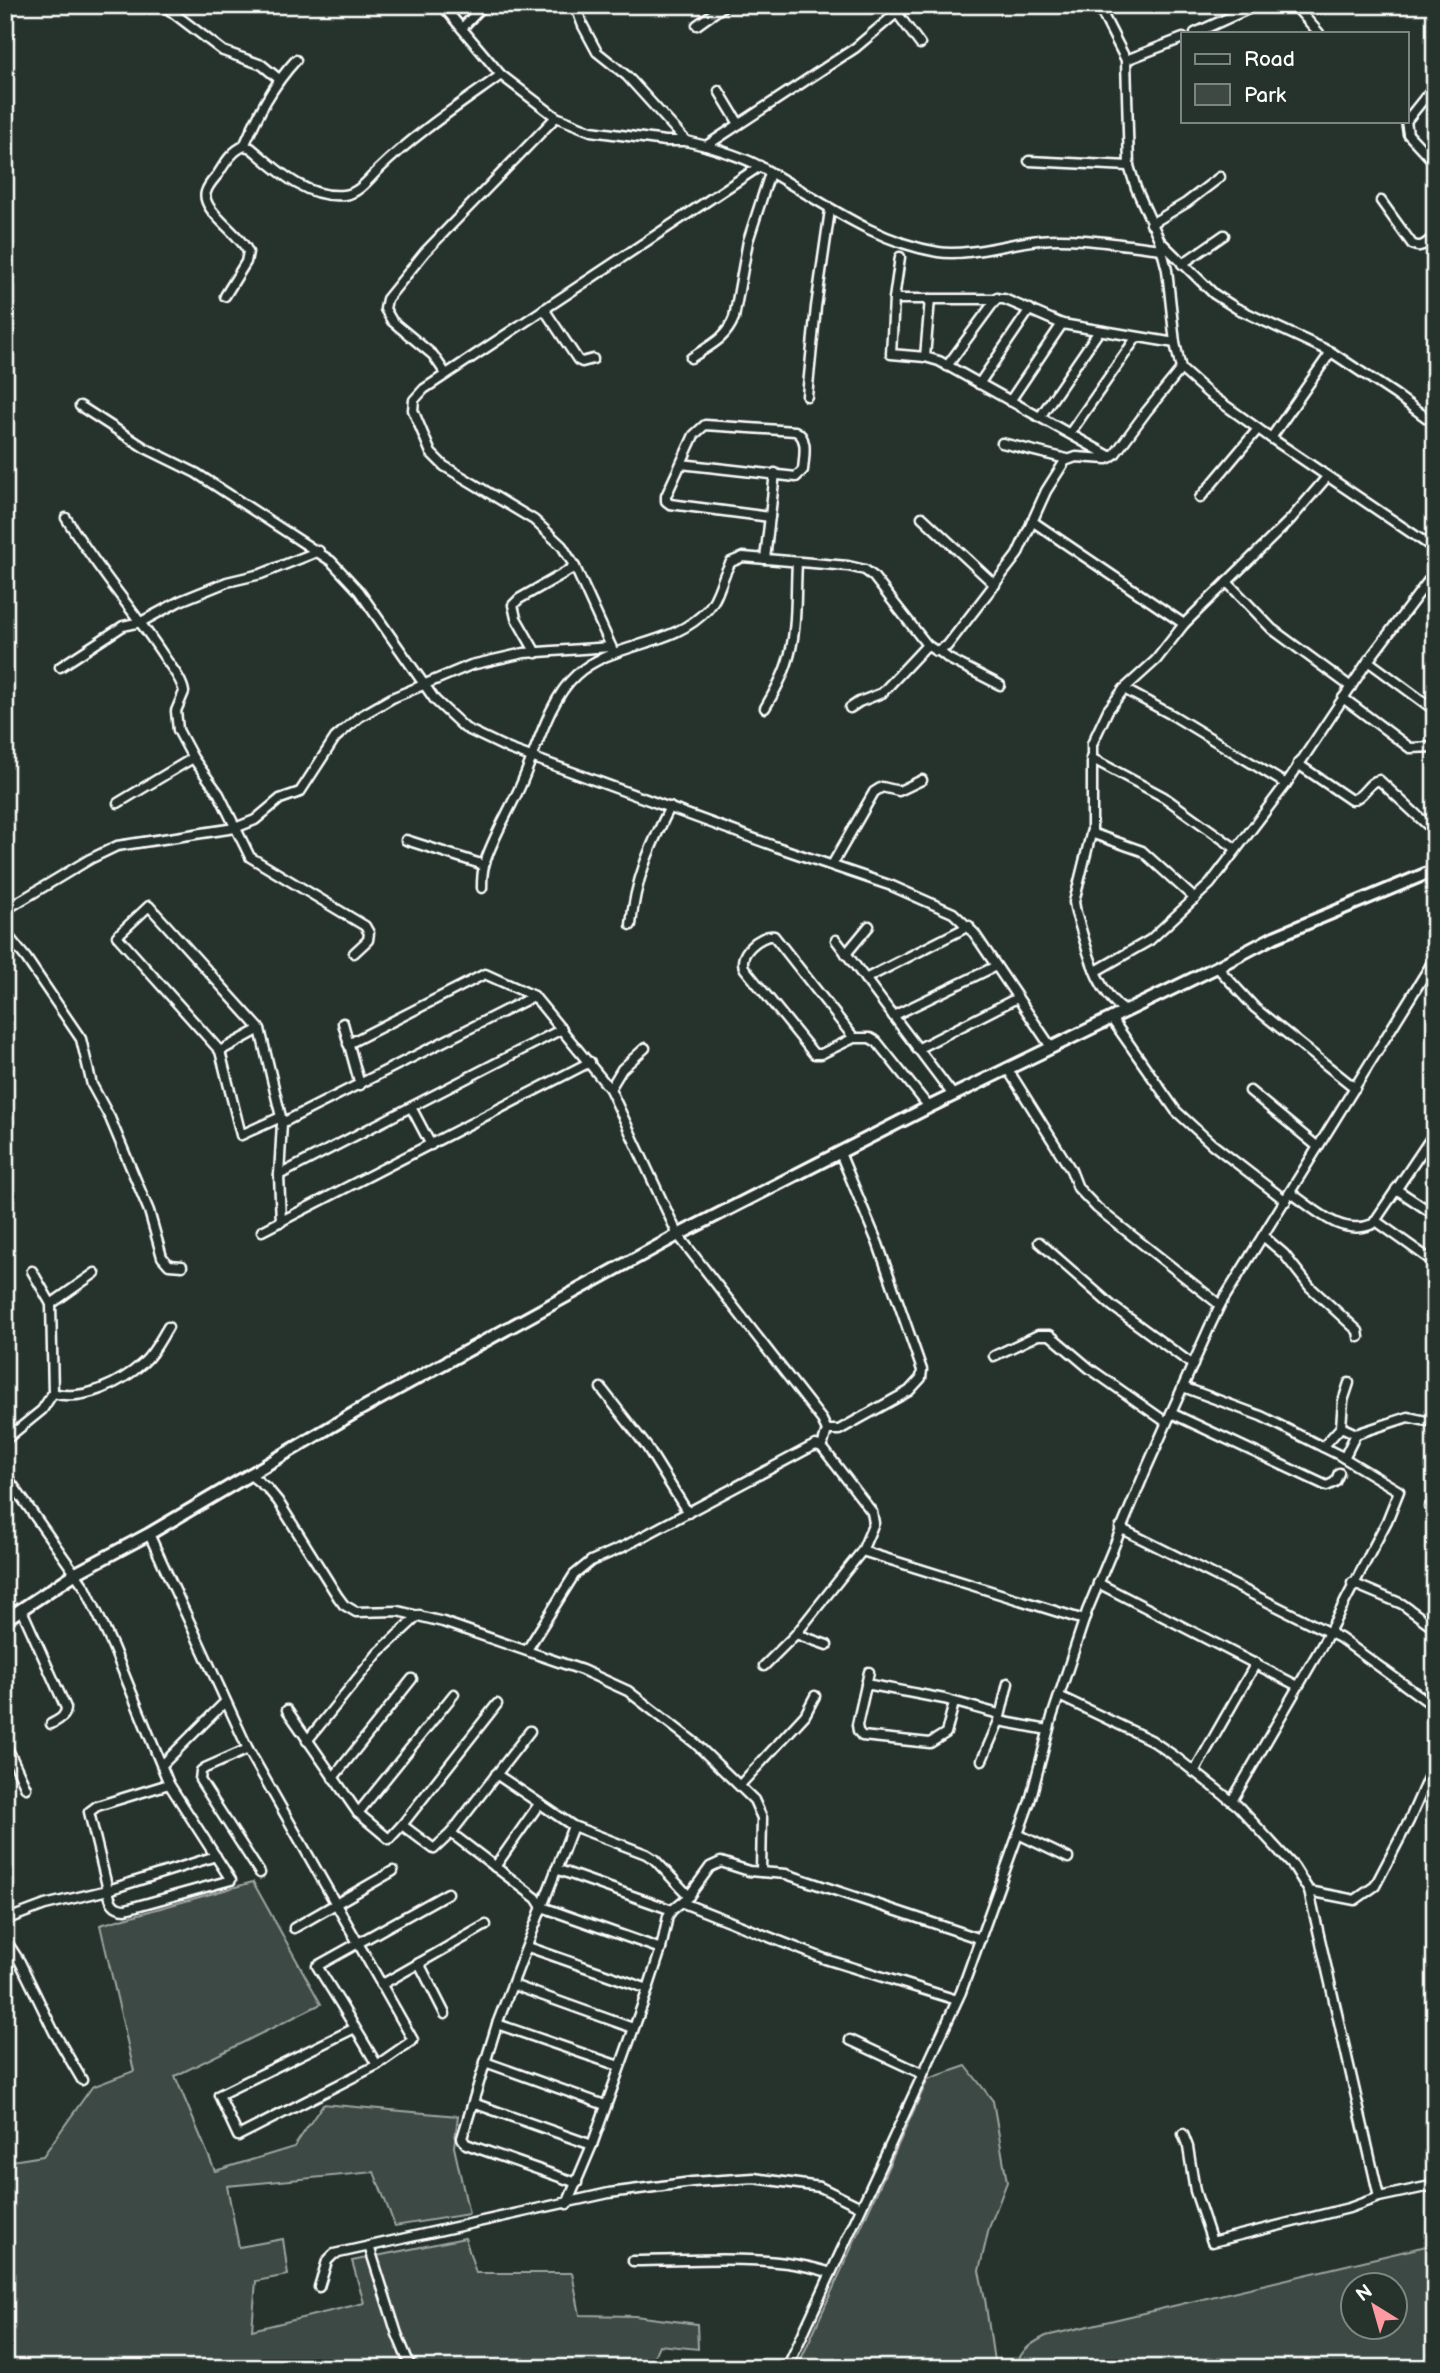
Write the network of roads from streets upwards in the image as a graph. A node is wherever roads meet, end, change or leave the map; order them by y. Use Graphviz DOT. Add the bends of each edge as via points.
graph roads {
  1 [pos="163,5"];
  2 [pos="442,5"];
  3 [pos="484,5"];
  4 [pos="575,5"];
  5 [pos="725,5"];
  6 [pos="906,5"];
  7 [pos="1098,5"];
  8 [pos="1257,5"];
  9 [pos="1294,5"];
  10 [pos="897,13"];
  11 [pos="696,25"];
  12 [pos="462,28"];
  13 [pos="1197,32"];
  14 [pos="1318,32"];
  15 [pos="1181,39"];
  16 [pos="920,44"];
  17 [pos="296,60"];
  18 [pos="1126,60"];
  19 [pos="501,75"];
  20 [pos="279,79"];
  21 [pos="1435,85"];
  22 [pos="719,91"];
  23 [pos="556,117"];
  24 [pos="1408,118"];
  25 [pos="1398,122"];
  26 [pos="1406,122"];
  27 [pos="739,124"];
  28 [pos="1406,131"];
  29 [pos="686,141"];
  30 [pos="244,146"];
  31 [pos="706,146"];
  32 [pos="1029,161"];
  33 [pos="1435,163"];
  34 [pos="760,166"];
  35 [pos="1129,166"];
  36 [pos="770,173"];
  37 [pos="1220,177"];
  38 [pos="1381,201"];
  39 [pos="830,210"];
  40 [pos="1151,224"];
  41 [pos="1224,235"];
  42 [pos="1435,235"];
  43 [pos="1159,239"];
  44 [pos="1161,249"];
  45 [pos="900,257"];
  46 [pos="1182,264"];
  47 [pos="225,296"];
  48 [pos="998,298"];
  49 [pos="894,299"];
  50 [pos="930,299"];
  51 [pos="544,309"];
  52 [pos="1030,309"];
  53 [pos="1062,324"];
  54 [pos="1099,331"];
  55 [pos="1136,338"];
  56 [pos="1175,343"];
  57 [pos="1331,352"];
  58 [pos="691,358"];
  59 [pos="925,358"];
  60 [pos="593,359"];
  61 [pos="947,366"];
  62 [pos="1181,369"];
  63 [pos="446,374"];
  64 [pos="979,384"];
  65 [pos="807,396"];
  66 [pos="1010,401"];
  67 [pos="80,406"];
  68 [pos="1040,417"];
  69 [pos="1435,424"];
  70 [pos="1258,429"];
  71 [pos="1070,433"];
  72 [pos="1271,438"];
  73 [pos="1002,443"];
  74 [pos="1111,457"];
  75 [pos="1068,459"];
  76 [pos="681,464"];
  77 [pos="775,473"];
  78 [pos="1327,477"];
  79 [pos="1200,498"];
  80 [pos="770,517"];
  81 [pos="922,517"];
  82 [pos="66,518"];
  83 [pos="1032,521"];
  84 [pos="1435,532"];
  85 [pos="1431,547"];
  86 [pos="319,551"];
  87 [pos="765,559"];
  88 [pos="797,562"];
  89 [pos="575,567"];
  90 [pos="1435,572"];
  91 [pos="1227,582"];
  92 [pos="995,585"];
  93 [pos="141,622"];
  94 [pos="1184,624"];
  95 [pos="928,645"];
  96 [pos="612,650"];
  97 [pos="939,651"];
  98 [pos="536,653"];
  99 [pos="1368,661"];
  100 [pos="60,667"];
  101 [pos="423,685"];
  102 [pos="1000,685"];
  103 [pos="1351,687"];
  104 [pos="1124,689"];
  105 [pos="1343,698"];
  106 [pos="1429,706"];
  107 [pos="765,708"];
  108 [pos="850,708"];
  109 [pos="1435,747"];
  110 [pos="193,758"];
  111 [pos="534,758"];
  112 [pos="1091,758"];
  113 [pos="1298,764"];
  114 [pos="922,780"];
  115 [pos="1286,784"];
  116 [pos="118,803"];
  117 [pos="670,807"];
  118 [pos="235,828"];
  119 [pos="1435,832"];
  120 [pos="1091,833"];
  121 [pos="406,841"];
  122 [pos="1235,848"];
  123 [pos="484,865"];
  124 [pos="832,865"];
  125 [pos="1435,870"];
  126 [pos="482,888"];
  127 [pos="1195,899"];
  128 [pos="6,906"];
  129 [pos="631,925"];
  130 [pos="869,926"];
  131 [pos="969,926"];
  132 [pos="5,932"];
  133 [pos="836,940"];
  134 [pos="354,953"];
  135 [pos="846,954"];
  136 [pos="1435,958"];
  137 [pos="996,966"];
  138 [pos="1217,967"];
  139 [pos="1096,971"];
  140 [pos="865,979"];
  141 [pos="534,996"];
  142 [pos="1017,998"];
  143 [pos="1125,1011"];
  144 [pos="893,1016"];
  145 [pos="1111,1018"];
  146 [pos="342,1023"];
  147 [pos="260,1029"];
  148 [pos="562,1029"];
  149 [pos="854,1038"];
  150 [pos="348,1044"];
  151 [pos="1051,1047"];
  152 [pos="645,1048"];
  153 [pos="917,1049"];
  154 [pos="219,1051"];
  155 [pos="590,1062"];
  156 [pos="1007,1069"];
  157 [pos="360,1085"];
  158 [pos="1355,1088"];
  159 [pos="610,1089"];
  160 [pos="1250,1091"];
  161 [pos="953,1095"];
  162 [pos="411,1107"];
  163 [pos="929,1107"];
  164 [pos="281,1120"];
  165 [pos="1435,1132"];
  166 [pos="431,1145"];
  167 [pos="1318,1147"];
  168 [pos="840,1153"];
  169 [pos="279,1175"];
  170 [pos="1396,1189"];
  171 [pos="1291,1193"];
  172 [pos="1286,1201"];
  173 [pos="1435,1215"];
  174 [pos="1376,1221"];
  175 [pos="281,1222"];
  176 [pos="262,1231"];
  177 [pos="678,1235"];
  178 [pos="1263,1236"];
  179 [pos="1039,1242"];
  180 [pos="1435,1263"];
  181 [pos="183,1266"];
  182 [pos="32,1271"];
  183 [pos="94,1273"];
  184 [pos="51,1304"];
  185 [pos="1220,1305"];
  186 [pos="168,1327"];
  187 [pos="1359,1337"];
  188 [pos="994,1356"];
  189 [pos="1193,1365"];
  190 [pos="1349,1383"];
  191 [pos="1183,1387"];
  192 [pos="601,1388"];
  193 [pos="54,1393"];
  194 [pos="1171,1413"];
  195 [pos="1426,1421"];
  196 [pos="1166,1422"];
  197 [pos="1341,1427"];
  198 [pos="827,1430"];
  199 [pos="1356,1434"];
  200 [pos="5,1440"];
  201 [pos="822,1447"];
  202 [pos="1323,1447"];
  203 [pos="1344,1458"];
  204 [pos="1339,1473"];
  205 [pos="5,1474"];
  206 [pos="249,1474"];
  207 [pos="688,1513"];
  208 [pos="1120,1528"];
  209 [pos="149,1534"];
  210 [pos="862,1551"];
  211 [pos="76,1573"];
  212 [pos="1098,1583"];
  213 [pos="1353,1583"];
  214 [pos="22,1610"];
  215 [pos="419,1615"];
  216 [pos="5,1620"];
  217 [pos="1084,1620"];
  218 [pos="1435,1628"];
  219 [pos="1329,1632"];
  220 [pos="796,1634"];
  221 [pos="827,1645"];
  222 [pos="527,1650"];
  223 [pos="1255,1663"];
  224 [pos="764,1666"];
  225 [pos="869,1672"];
  226 [pos="412,1679"];
  227 [pos="1007,1683"];
  228 [pos="866,1684"];
  229 [pos="1298,1686"];
  230 [pos="454,1694"];
  231 [pos="815,1696"];
  232 [pos="1059,1696"];
  233 [pos="225,1702"];
  234 [pos="954,1703"];
  235 [pos="497,1704"];
  236 [pos="1435,1707"];
  237 [pos="287,1710"];
  238 [pos="999,1717"];
  239 [pos="51,1724"];
  240 [pos="1048,1730"];
  241 [pos="530,1731"];
  242 [pos="307,1741"];
  243 [pos="5,1744"];
  244 [pos="248,1749"];
  245 [pos="982,1760"];
  246 [pos="1435,1762"];
  247 [pos="162,1765"];
  248 [pos="1194,1772"];
  249 [pos="496,1774"];
  250 [pos="333,1778"];
  251 [pos="169,1784"];
  252 [pos="740,1786"];
  253 [pos="26,1788"];
  254 [pos="1232,1801"];
  255 [pos="539,1804"];
  256 [pos="358,1813"];
  257 [pos="402,1825"];
  258 [pos="573,1826"];
  259 [pos="450,1833"];
  260 [pos="1018,1834"];
  261 [pos="216,1856"];
  262 [pos="1068,1858"];
  263 [pos="495,1867"];
  264 [pos="556,1869"];
  265 [pos="393,1871"];
  266 [pos="260,1872"];
  267 [pos="761,1872"];
  268 [pos="108,1890"];
  269 [pos="1309,1891"];
  270 [pos="448,1893"];
  271 [pos="686,1899"];
  272 [pos="336,1905"];
  273 [pos="541,1907"];
  274 [pos="672,1910"];
  275 [pos="5,1920"];
  276 [pos="486,1925"];
  277 [pos="294,1928"];
  278 [pos="5,1939"];
  279 [pos="981,1939"];
  280 [pos="358,1945"];
  281 [pos="528,1947"];
  282 [pos="661,1949"];
  283 [pos="419,1963"];
  284 [pos="381,1985"];
  285 [pos="513,1986"];
  286 [pos="648,1989"];
  287 [pos="957,2000"];
  288 [pos="445,2014"];
  289 [pos="497,2024"];
  290 [pos="355,2028"];
  291 [pos="633,2028"];
  292 [pos="850,2040"];
  293 [pos="485,2062"];
  294 [pos="377,2065"];
  295 [pos="619,2066"];
  296 [pos="923,2074"];
  297 [pos="82,2080"];
  298 [pos="473,2103"];
  299 [pos="605,2105"];
  300 [pos="1183,2134"];
  301 [pos="592,2145"];
  302 [pos="577,2183"];
  303 [pos="1435,2185"];
  304 [pos="1379,2197"];
  305 [pos="567,2204"];
  306 [pos="862,2207"];
  307 [pos="369,2245"];
  308 [pos="633,2262"];
  309 [pos="831,2273"];
  310 [pos="319,2287"];
  311 [pos="411,2368"];
  312 [pos="787,2368"];
  1 -- 20 [label="street" via="223,51 262,65"];
  2 -- 12 [label="street"];
  3 -- 12 [label="street"];
  4 -- 29 [label="street" via="597,52 627,76"];
  5 -- 11 [label="street"];
  6 -- 10 [label="street"];
  7 -- 18 [label="street"];
  8 -- 13 [label="street"];
  9 -- 14 [label="street"];
  10 -- 16 [label="street"];
  10 -- 27 [label="street" via="855,48"];
  12 -- 19 [label="street"];
  15 -- 18 [label="street"];
  17 -- 20 [label="street"];
  18 -- 35 [label="street"];
  19 -- 23 [label="street"];
  19 -- 30 [label="street" via="420,134 348,195 298,185"];
  20 -- 30 [label="street"];
  21 -- 24 [label="street"];
  22 -- 27 [label="street"];
  23 -- 29 [label="street" via="591,131"];
  23 -- 63 [label="street" via="425,252 387,299 392,321 433,355"];
  25 -- 28 [label="street"];
  26 -- 28 [label="street"];
  27 -- 31 [label="street"];
  28 -- 33 [label="street"];
  29 -- 31 [label="street"];
  30 -- 47 [label="street" via="231,156 205,195 207,205 248,252"];
  31 -- 34 [label="street"];
  32 -- 35 [label="street"];
  34 -- 36 [label="street"];
  34 -- 51 [label="street"];
  35 -- 40 [label="street"];
  36 -- 39 [label="street"];
  36 -- 58 [label="street" via="748,241 734,318 725,336"];
  37 -- 40 [label="street"];
  38 -- 42 [label="street" via="1412,244 1423,246"];
  39 -- 44 [label="street" via="898,242 939,252 1041,239"];
  39 -- 65 [label="street"];
  40 -- 43 [label="street"];
  41 -- 46 [label="street"];
  43 -- 44 [label="street"];
  43 -- 46 [label="street"];
  44 -- 56 [label="street"];
  45 -- 49 [label="street"];
  46 -- 57 [label="street" via="1236,308"];
  48 -- 50 [label="street"];
  48 -- 52 [label="street"];
  48 -- 61 [label="street"];
  49 -- 50 [label="street"];
  49 -- 59 [label="street" via="891,354"];
  50 -- 59 [label="street"];
  51 -- 60 [label="street" via="578,359"];
  51 -- 63 [label="street"];
  52 -- 53 [label="street"];
  52 -- 64 [label="street"];
  53 -- 54 [label="street"];
  53 -- 66 [label="street"];
  54 -- 55 [label="street"];
  54 -- 68 [label="street"];
  55 -- 56 [label="street"];
  55 -- 71 [label="street"];
  56 -- 62 [label="street"];
  57 -- 69 [label="street"];
  57 -- 72 [label="street"];
  59 -- 61 [label="street"];
  61 -- 64 [label="street"];
  62 -- 70 [label="street"];
  62 -- 74 [label="street"];
  63 -- 89 [label="street" via="417,395 413,405 431,453 444,466 545,528"];
  64 -- 66 [label="street"];
  66 -- 68 [label="street"];
  67 -- 86 [label="street"];
  68 -- 71 [label="street"];
  70 -- 72 [label="street"];
  70 -- 79 [label="street"];
  71 -- 74 [label="street"];
  72 -- 78 [label="street"];
  73 -- 75 [label="street"];
  74 -- 75 [label="street"];
  75 -- 83 [label="street"];
  76 -- 77 [label="street"];
  76 -- 77 [label="street" via="694,435 705,425 801,433 801,473 791,477"];
  76 -- 80 [label="street" via="666,496 668,503"];
  77 -- 80 [label="street"];
  78 -- 85 [label="street"];
  78 -- 91 [label="street"];
  80 -- 87 [label="street"];
  81 -- 92 [label="street"];
  82 -- 93 [label="street"];
  83 -- 92 [label="street" via="1017,555"];
  83 -- 94 [label="street"];
  84 -- 85 [label="street"];
  86 -- 93 [label="street" via="227,582"];
  86 -- 101 [label="street" via="359,591"];
  87 -- 88 [label="street"];
  87 -- 96 [label="street" via="743,557 731,562 715,600 686,627 652,642"];
  88 -- 95 [label="street" via="864,570"];
  88 -- 107 [label="street" via="792,643 780,683"];
  89 -- 96 [label="street"];
  89 -- 98 [label="street" via="513,605"];
  90 -- 99 [label="street"];
  91 -- 94 [label="street"];
  91 -- 103 [label="street" via="1272,629"];
  92 -- 97 [label="street"];
  93 -- 100 [label="street" via="114,630"];
  93 -- 110 [label="street" via="184,687 176,723"];
  94 -- 104 [label="street" via="1156,660"];
  95 -- 97 [label="street"];
  95 -- 108 [label="street" via="882,693"];
  96 -- 98 [label="street"];
  96 -- 111 [label="street" via="563,689"];
  97 -- 102 [label="street"];
  98 -- 101 [label="street" via="471,665"];
  99 -- 103 [label="street"];
  99 -- 106 [label="street"];
  101 -- 111 [label="street" via="465,728"];
  101 -- 118 [label="street" via="346,727 300,792 280,799 255,820"];
  103 -- 105 [label="street"];
  104 -- 112 [label="street" via="1097,732"];
  104 -- 115 [label="street"];
  105 -- 109 [label="street" via="1410,748"];
  105 -- 113 [label="street"];
  110 -- 116 [label="street"];
  110 -- 118 [label="street" via="219,794"];
  111 -- 117 [label="street"];
  111 -- 123 [label="street"];
  112 -- 120 [label="street"];
  112 -- 122 [label="street" via="1164,797"];
  113 -- 115 [label="street"];
  113 -- 119 [label="street" via="1351,800 1379,780"];
  114 -- 124 [label="street" via="899,790 877,789"];
  115 -- 122 [label="street"];
  117 -- 124 [label="street"];
  117 -- 129 [label="street" via="641,871"];
  118 -- 128 [label="street" via="117,846"];
  118 -- 134 [label="street" via="255,861 365,926 368,940"];
  120 -- 127 [label="street" via="1142,851"];
  120 -- 139 [label="street" via="1074,902"];
  121 -- 123 [label="street"];
  122 -- 127 [label="street"];
  123 -- 126 [label="street"];
  124 -- 131 [label="street" via="922,897"];
  125 -- 138 [label="street" via="1274,937"];
  127 -- 139 [label="street" via="1150,940"];
  130 -- 135 [label="street"];
  131 -- 137 [label="street"];
  131 -- 140 [label="street"];
  132 -- 181 [label="street" via="81,1039 92,1084 149,1210 162,1257 169,1265"];
  133 -- 135 [label="street"];
  135 -- 140 [label="street"];
  136 -- 158 [label="street"];
  137 -- 142 [label="street"];
  137 -- 144 [label="street"];
  138 -- 143 [label="street"];
  138 -- 158 [label="street" via="1255,1008"];
  139 -- 143 [label="street" via="1108,996"];
  140 -- 144 [label="street"];
  141 -- 148 [label="street"];
  141 -- 150 [label="street" via="485,974"];
  141 -- 157 [label="street"];
  142 -- 151 [label="street"];
  142 -- 153 [label="street"];
  143 -- 145 [label="street"];
  144 -- 153 [label="street"];
  145 -- 151 [label="street"];
  145 -- 172 [label="street" via="1176,1111"];
  146 -- 150 [label="street"];
  147 -- 154 [label="street"];
  147 -- 154 [label="street" via="149,906 117,936"];
  147 -- 164 [label="street"];
  148 -- 155 [label="street"];
  148 -- 162 [label="street"];
  149 -- 149 [label="street" via="774,936 764,937 742,958 742,965 814,1054"];
  149 -- 163 [label="street" via="877,1042"];
  150 -- 157 [label="street"];
  151 -- 156 [label="street"];
  152 -- 159 [label="street" via="618,1073"];
  153 -- 161 [label="street"];
  154 -- 164 [label="street" via="241,1135"];
  155 -- 159 [label="street"];
  155 -- 166 [label="street"];
  156 -- 161 [label="street"];
  156 -- 185 [label="street" via="1084,1195"];
  157 -- 164 [label="street"];
  158 -- 167 [label="street"];
  159 -- 177 [label="street"];
  160 -- 167 [label="street"];
  161 -- 163 [label="street"];
  162 -- 166 [label="street"];
  162 -- 169 [label="street"];
  163 -- 168 [label="street"];
  164 -- 169 [label="street"];
  165 -- 170 [label="street"];
  166 -- 175 [label="street"];
  167 -- 171 [label="street"];
  168 -- 177 [label="street"];
  168 -- 198 [label="street" via="922,1370 909,1391 839,1430"];
  169 -- 175 [label="street"];
  170 -- 173 [label="street"];
  170 -- 174 [label="street"];
  171 -- 172 [label="street"];
  171 -- 174 [label="street" via="1345,1227"];
  172 -- 178 [label="street"];
  174 -- 180 [label="street"];
  175 -- 176 [label="street"];
  177 -- 198 [label="street"];
  177 -- 206 [label="street"];
  178 -- 185 [label="street"];
  178 -- 187 [label="street"];
  179 -- 189 [label="street" via="1112,1306"];
  182 -- 184 [label="street"];
  183 -- 184 [label="street"];
  184 -- 193 [label="street"];
  185 -- 189 [label="street"];
  186 -- 193 [label="street" via="154,1351 127,1375 77,1396"];
  188 -- 196 [label="street" via="1038,1335 1050,1335"];
  189 -- 191 [label="street"];
  190 -- 197 [label="street"];
  191 -- 194 [label="street"];
  191 -- 202 [label="street" via="1261,1416"];
  192 -- 207 [label="street" via="647,1447"];
  193 -- 200 [label="street" via="42,1410"];
  194 -- 196 [label="street"];
  194 -- 204 [label="street" via="1327,1486"];
  195 -- 199 [label="street" via="1408,1417"];
  196 -- 208 [label="street"];
  197 -- 199 [label="street"];
  197 -- 202 [label="street"];
  198 -- 201 [label="street"];
  199 -- 203 [label="street"];
  201 -- 207 [label="street" via="809,1448"];
  201 -- 210 [label="street" via="872,1512 874,1523"];
  202 -- 203 [label="street"];
  203 -- 213 [label="street" via="1399,1491"];
  205 -- 211 [label="street"];
  206 -- 209 [label="street"];
  206 -- 215 [label="street" via="278,1501 344,1605 356,1612"];
  207 -- 222 [label="street" via="580,1568"];
  208 -- 212 [label="street"];
  208 -- 219 [label="street"];
  209 -- 211 [label="street"];
  209 -- 233 [label="street"];
  210 -- 217 [label="street"];
  210 -- 220 [label="street"];
  211 -- 214 [label="street"];
  211 -- 247 [label="street" via="113,1647"];
  212 -- 217 [label="street"];
  212 -- 223 [label="street"];
  213 -- 218 [label="street" via="1402,1604"];
  213 -- 219 [label="street"];
  214 -- 216 [label="street"];
  214 -- 239 [label="street" via="66,1708 61,1719"];
  215 -- 222 [label="street"];
  215 -- 242 [label="street" via="378,1653"];
  217 -- 232 [label="street"];
  219 -- 229 [label="street"];
  219 -- 236 [label="street"];
  220 -- 221 [label="street"];
  220 -- 224 [label="street"];
  222 -- 252 [label="street" via="628,1691 695,1743"];
  223 -- 229 [label="street"];
  223 -- 248 [label="street"];
  225 -- 228 [label="street"];
  226 -- 250 [label="street"];
  227 -- 238 [label="street"];
  228 -- 234 [label="street"];
  228 -- 234 [label="street" via="857,1725 862,1736 930,1743 946,1733"];
  229 -- 254 [label="street"];
  230 -- 256 [label="street"];
  231 -- 252 [label="street" via="805,1715"];
  232 -- 240 [label="street"];
  232 -- 248 [label="street" via="1151,1740"];
  233 -- 244 [label="street"];
  233 -- 247 [label="street"];
  234 -- 238 [label="street"];
  235 -- 257 [label="street"];
  237 -- 242 [label="street"];
  238 -- 240 [label="street"];
  238 -- 245 [label="street"];
  240 -- 260 [label="street"];
  241 -- 249 [label="street"];
  242 -- 250 [label="street"];
  243 -- 253 [label="street"];
  244 -- 266 [label="street" via="205,1768 200,1780"];
  244 -- 272 [label="street"];
  246 -- 269 [label="street" via="1375,1886 1355,1900"];
  247 -- 251 [label="street"];
  248 -- 254 [label="street"];
  249 -- 255 [label="street"];
  249 -- 259 [label="street"];
  250 -- 256 [label="street"];
  251 -- 261 [label="street"];
  251 -- 268 [label="street" via="89,1812"];
  252 -- 267 [label="street" via="754,1800 762,1818"];
  254 -- 269 [label="street" via="1294,1867"];
  255 -- 258 [label="street"];
  255 -- 263 [label="street"];
  256 -- 257 [label="street" via="386,1839"];
  257 -- 259 [label="street" via="434,1849"];
  258 -- 264 [label="street"];
  258 -- 271 [label="street" via="654,1859"];
  259 -- 263 [label="street"];
  260 -- 262 [label="street"];
  260 -- 279 [label="street"];
  261 -- 268 [label="street"];
  261 -- 268 [label="street" via="231,1880 126,1909 113,1905"];
  263 -- 273 [label="street" via="536,1898"];
  264 -- 273 [label="street"];
  264 -- 274 [label="street"];
  265 -- 272 [label="street"];
  267 -- 271 [label="street" via="728,1862 715,1864"];
  267 -- 279 [label="street" via="786,1874"];
  268 -- 275 [label="street"];
  269 -- 304 [label="street"];
  270 -- 280 [label="street"];
  271 -- 274 [label="street"];
  271 -- 287 [label="street" via="825,1959"];
  272 -- 277 [label="street"];
  272 -- 280 [label="street"];
  273 -- 281 [label="street"];
  273 -- 282 [label="street"];
  274 -- 282 [label="street"];
  276 -- 283 [label="street"];
  278 -- 297 [label="street"];
  279 -- 287 [label="street"];
  280 -- 284 [label="street"];
  280 -- 290 [label="street" via="317,1966"];
  281 -- 285 [label="street"];
  281 -- 286 [label="street"];
  282 -- 286 [label="street"];
  283 -- 284 [label="street"];
  283 -- 288 [label="street"];
  284 -- 294 [label="street" via="413,2040"];
  285 -- 289 [label="street"];
  285 -- 291 [label="street"];
  286 -- 291 [label="street"];
  287 -- 296 [label="street"];
  289 -- 293 [label="street"];
  289 -- 295 [label="street"];
  290 -- 294 [label="street"];
  290 -- 294 [label="street" via="219,2095 238,2136"];
  291 -- 295 [label="street"];
  292 -- 296 [label="street"];
  293 -- 298 [label="street"];
  293 -- 299 [label="street"];
  295 -- 299 [label="street"];
  296 -- 306 [label="street"];
  298 -- 301 [label="street"];
  298 -- 302 [label="street" via="463,2143"];
  299 -- 301 [label="street"];
  300 -- 304 [label="street" via="1212,2242"];
  301 -- 302 [label="street"];
  302 -- 305 [label="street"];
  303 -- 304 [label="street"];
  305 -- 306 [label="street" via="609,2193 754,2178 820,2187"];
  305 -- 307 [label="street"];
  306 -- 309 [label="street"];
  307 -- 310 [label="street" via="334,2254"];
  307 -- 311 [label="street"];
  308 -- 309 [label="street" via="752,2262 810,2266"];
  309 -- 312 [label="street"];
}
